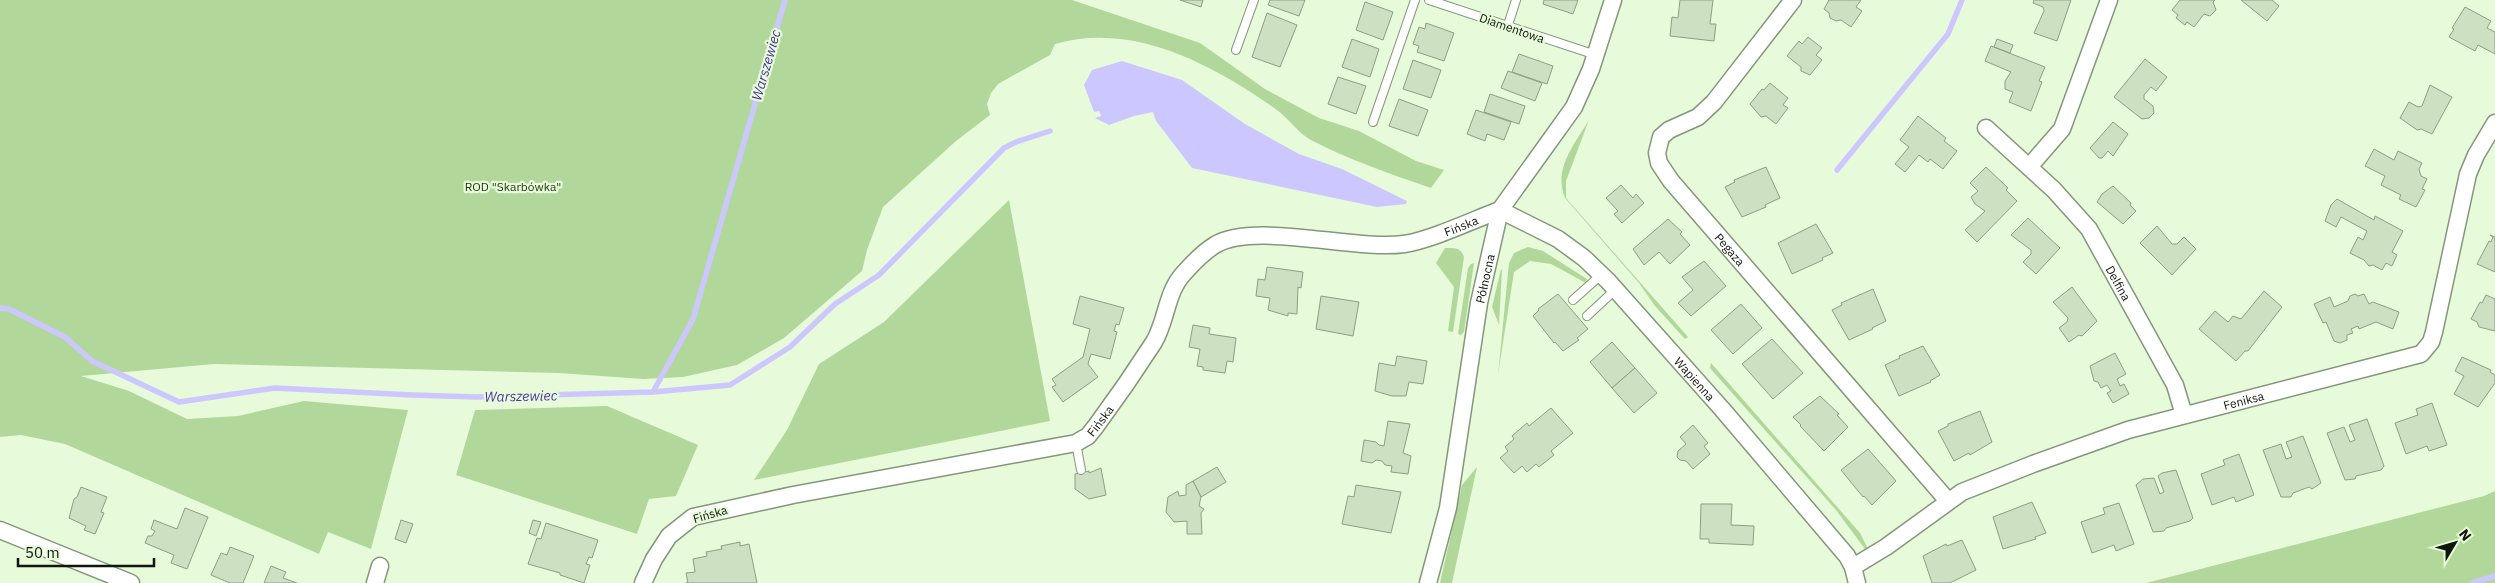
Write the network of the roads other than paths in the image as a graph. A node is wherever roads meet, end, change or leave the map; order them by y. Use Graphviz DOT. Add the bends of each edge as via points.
graph roads {
  1 [pos="1254,0"];
  2 [pos="1415,0"];
  3 [pos="1429,0"];
  4 [pos="1516,0"];
  5 [pos="1613,0"];
  6 [pos="1792,0"];
  7 [pos="2109,0"];
  8 [pos="1508,25"];
  9 [pos="1236,50"];
  10 [pos="1596,55"];
  11 [pos="1372,122"];
  12 [pos="2495,123"];
  13 [pos="1986,128"];
  14 [pos="2029,166"];
  15 [pos="1500,210"];
  16 [pos="1602,274"];
  17 [pos="1616,290"];
  18 [pos="1573,300"];
  19 [pos="1587,316"];
  20 [pos="2184,415"];
  21 [pos="1076,443"];
  22 [pos="1081,470"];
  23 [pos="1948,501"];
  24 [pos="0,530"];
  25 [pos="380,566"];
  26 [pos="1853,567"];
  27 [pos="106,578"];
  28 [pos="131,583"];
  29 [pos="375,583"];
  30 [pos="643,583"];
  31 [pos="1428,583"];
  32 [pos="1857,583"];
  1 -- 9 [label="lane"];
  2 -- 11 [label="lane"];
  3 -- 8 [label="lane, Diamentowa"];
  4 -- 8 [label="lane"];
  5 -- 10 [label="street, Północna"];
  6 -- 23 [label="street, Pegaza" via="1714,102 1698,117 1661,137 1657,153 1659,163 1683,196"];
  7 -- 14 [label="street" via="2062,129"];
  8 -- 10 [label="lane, Diamentowa"];
  10 -- 15 [label="street, Północna" via="1571,111"];
  12 -- 20 [label="street, Feniksa" via="2468,174 2434,332 2431,342 2421,354"];
  13 -- 14 [label="street, Delfina"];
  14 -- 20 [label="street, Delfina" via="2066,202 2097,242 2175,385"];
  15 -- 16 [label="street, Wapienna" via="1558,240"];
  15 -- 21 [label="street, Fińska" via="1402,244 1357,244 1259,235 1215,245 1184,273 1172,290 1155,340 1096,426"];
  15 -- 31 [label="street, Północna" via="1478,310 1448,508"];
  16 -- 17 [label="street, Wapienna"];
  16 -- 18 [label="lane"];
  17 -- 19 [label="lane"];
  17 -- 26 [label="street, Wapienna" via="1759,452"];
  20 -- 23 [label="street, Feniksa" via="2104,438 1962,492"];
  21 -- 22 [label="lane"];
  21 -- 30 [label="street, Fińska" via="793,495 693,517 669,536"];
  23 -- 26 [label="street, Feniksa"];
  24 -- 27 [label="street"];
  25 -- 29 [label="street"];
  26 -- 32 [label="street, Wapienna"];
  27 -- 28 [label="street"];
}
